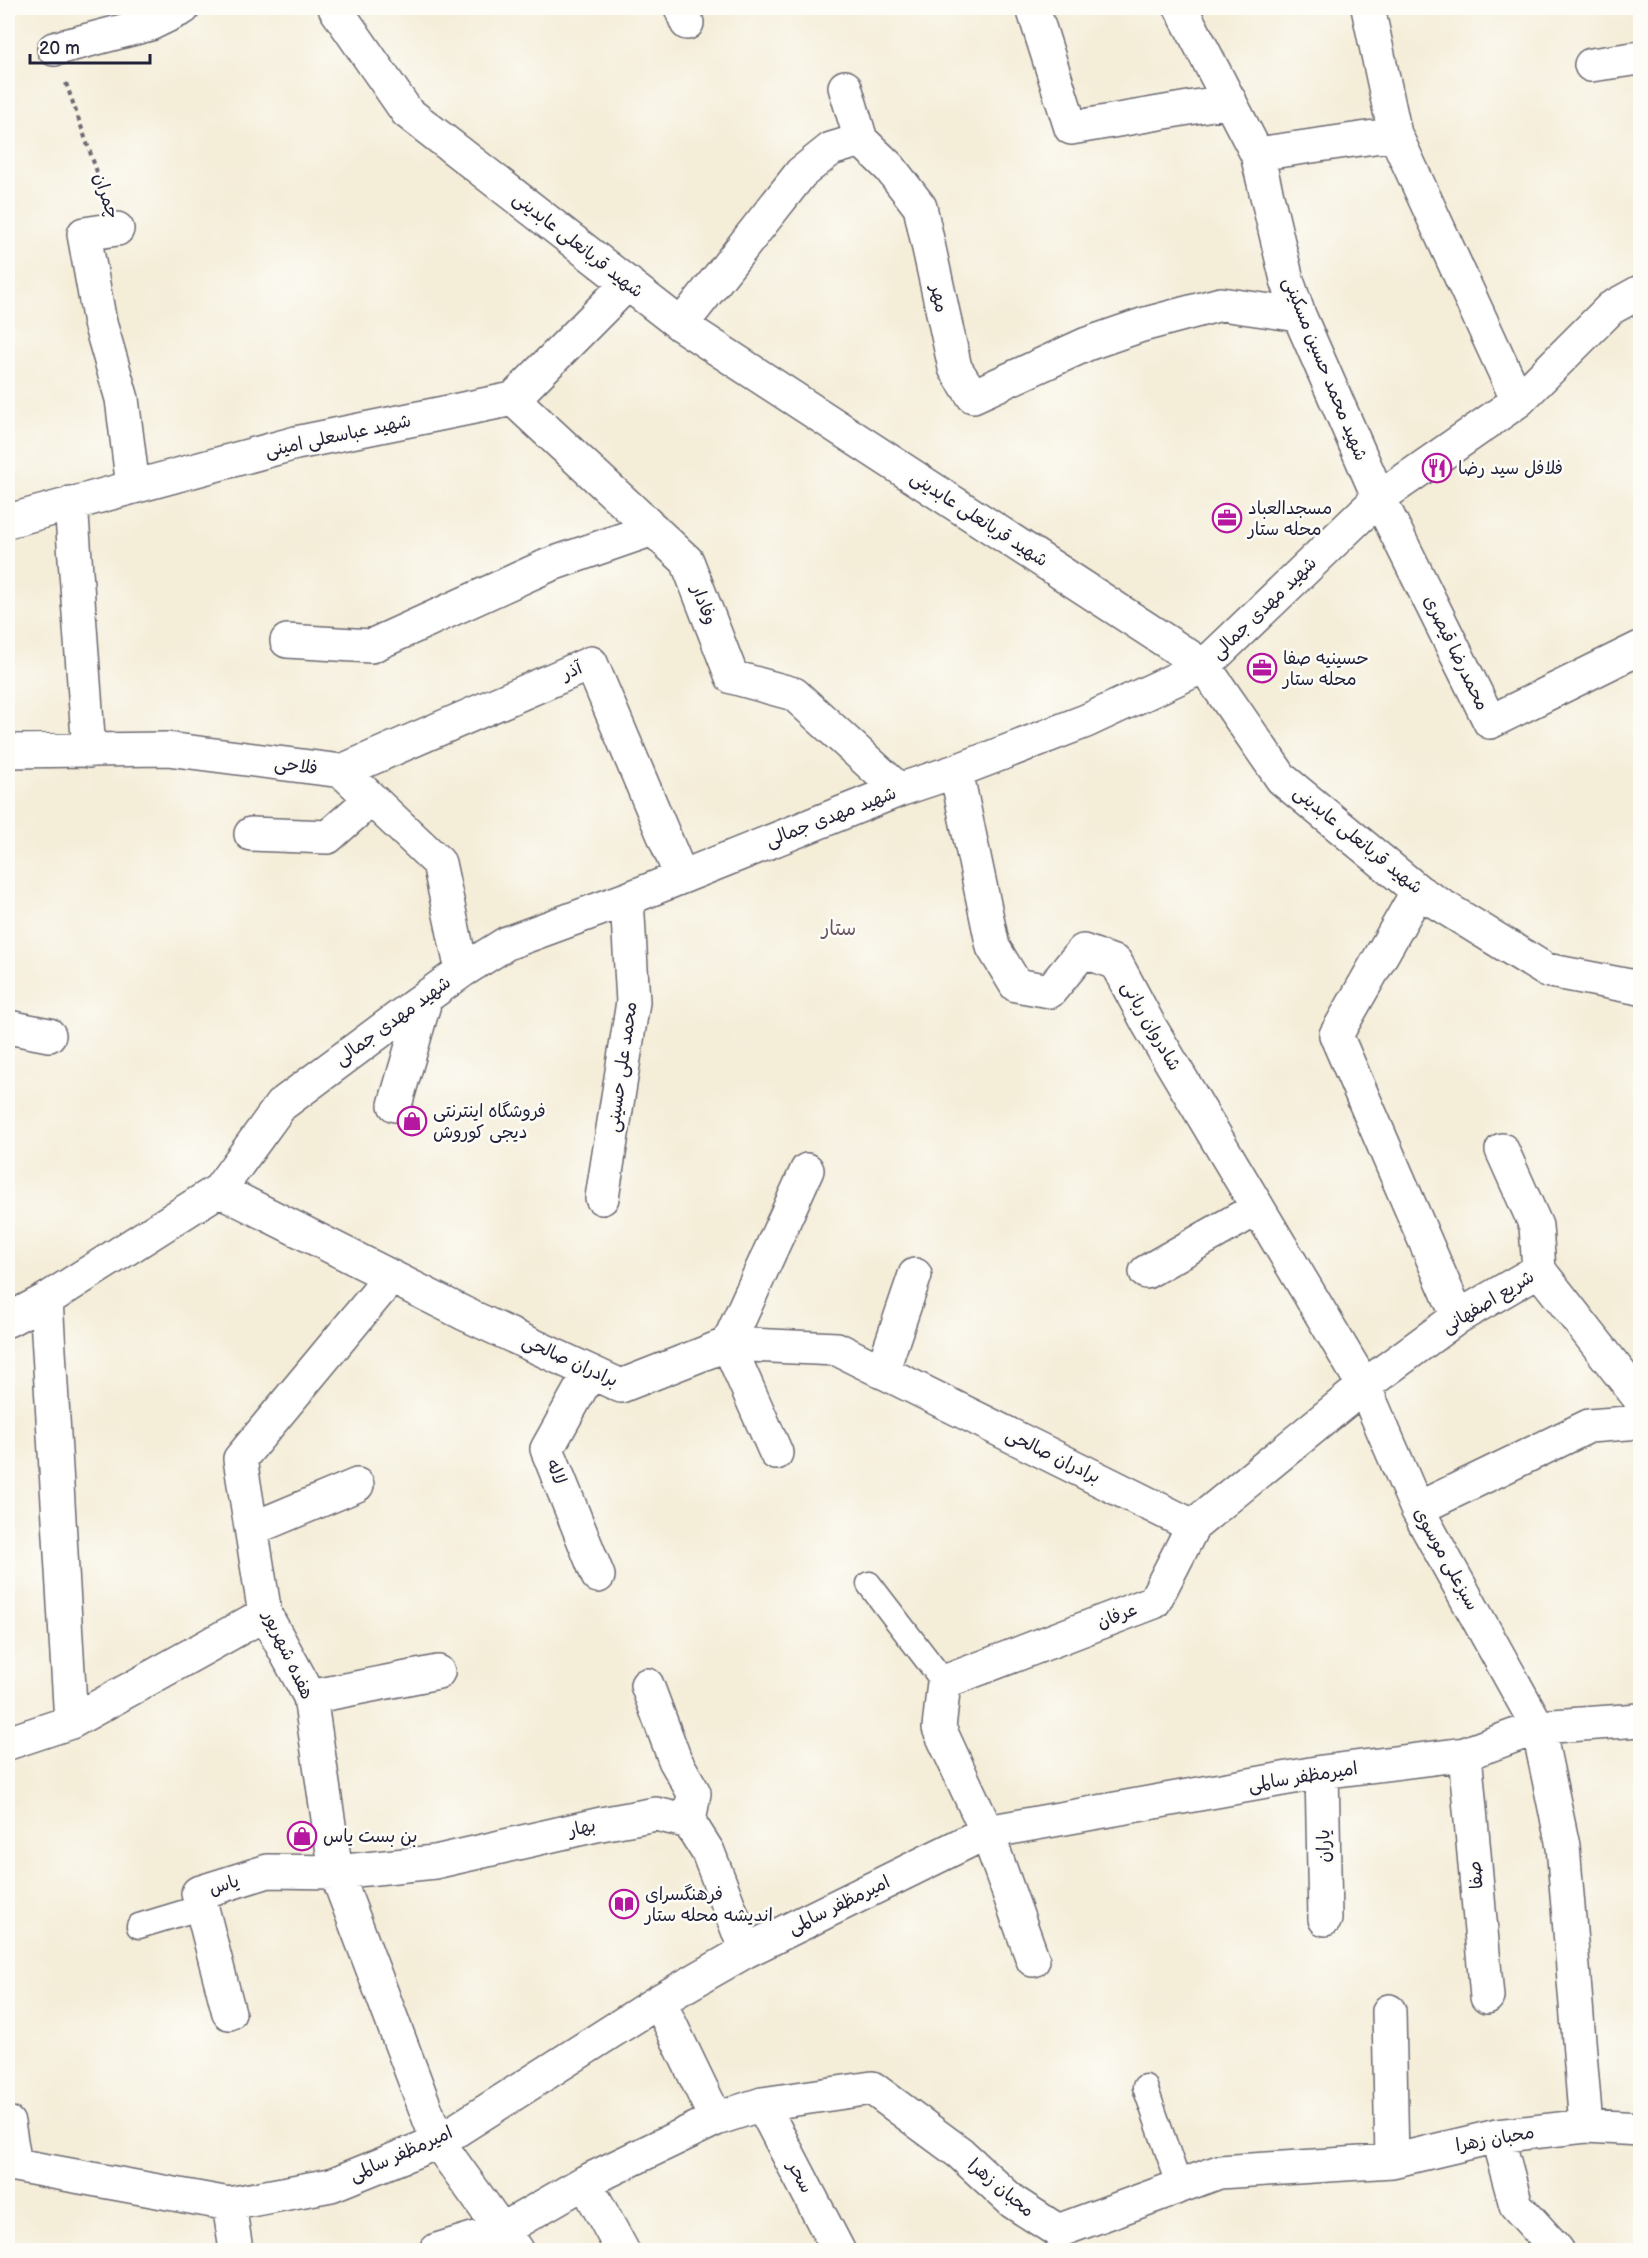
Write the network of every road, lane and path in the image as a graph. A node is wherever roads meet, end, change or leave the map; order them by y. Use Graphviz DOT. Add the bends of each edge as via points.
graph roads {
  1 [pos="183,8"];
  2 [pos="335,8"];
  3 [pos="1034,8"];
  4 [pos="1180,8"];
  5 [pos="1368,8"];
  6 [pos="54,49"];
  7 [pos="1641,58"];
  8 [pos="1591,65"];
  9 [pos="845,87"];
  10 [pos="1230,101"];
  11 [pos="1395,134"];
  12 [pos="861,140"];
  13 [pos="1257,154"];
  14 [pos="117,229"];
  15 [pos="628,284"];
  16 [pos="1641,292"];
  17 [pos="1299,315"];
  18 [pos="681,325"];
  19 [pos="513,399"];
  20 [pos="1518,401"];
  21 [pos="133,487"];
  22 [pos="1379,498"];
  23 [pos="71,503"];
  24 [pos="8,521"];
  25 [pos="653,529"];
  26 [pos="287,641"];
  27 [pos="1641,648"];
  28 [pos="1204,666"];
  29 [pos="8,751"];
  30 [pos="89,751"];
  31 [pos="342,771"];
  32 [pos="956,771"];
  33 [pos="899,790"];
  34 [pos="371,799"];
  35 [pos="251,834"];
  36 [pos="681,876"];
  37 [pos="1418,891"];
  38 [pos="627,899"];
  39 [pos="462,971"];
  40 [pos="1641,988"];
  41 [pos="426,997"];
  42 [pos="8,1028"];
  43 [pos="49,1035"];
  44 [pos="395,1105"];
  45 [pos="1502,1150"];
  46 [pos="807,1170"];
  47 [pos="219,1190"];
  48 [pos="602,1198"];
  49 [pos="1258,1208"];
  50 [pos="1539,1270"];
  51 [pos="1146,1272"];
  52 [pos="915,1275"];
  53 [pos="391,1277"];
  54 [pos="46,1300"];
  55 [pos="1458,1317"];
  56 [pos="8,1320"];
  57 [pos="728,1344"];
  58 [pos="590,1372"];
  59 [pos="882,1372"];
  60 [pos="1364,1386"];
  61 [pos="1641,1399"];
  62 [pos="1641,1422"];
  63 [pos="776,1453"];
  64 [pos="357,1485"];
  65 [pos="1417,1509"];
  66 [pos="1193,1526"];
  67 [pos="252,1529"];
  68 [pos="598,1576"];
  69 [pos="869,1584"];
  70 [pos="265,1614"];
  71 [pos="438,1672"];
  72 [pos="944,1682"];
  73 [pos="647,1685"];
  74 [pos="310,1697"];
  75 [pos="1641,1720"];
  76 [pos="70,1722"];
  77 [pos="1538,1727"];
  78 [pos="8,1743"];
  79 [pos="1465,1754"];
  80 [pos="1322,1772"];
  81 [pos="689,1822"];
  82 [pos="987,1832"];
  83 [pos="336,1872"];
  84 [pos="202,1908"];
  85 [pos="1325,1919"];
  86 [pos="139,1926"];
  87 [pos="746,1951"];
  88 [pos="1033,1960"];
  89 [pos="1487,1997"];
  90 [pos="659,2001"];
  91 [pos="1389,2010"];
  92 [pos="229,2013"];
  93 [pos="1145,2087"];
  94 [pos="762,2104"];
  95 [pos="716,2119"];
  96 [pos="8,2123"];
  97 [pos="1586,2126"];
  98 [pos="1641,2129"];
  99 [pos="1497,2136"];
  100 [pos="438,2142"];
  101 [pos="1392,2161"];
  102 [pos="11,2165"];
  103 [pos="585,2182"];
  104 [pos="1180,2187"];
  105 [pos="229,2204"];
  106 [pos="509,2240"];
  107 [pos="1060,2241"];
  108 [pos="236,2250"];
  109 [pos="437,2250"];
  110 [pos="622,2250"];
  111 [pos="838,2250"];
  112 [pos="1557,2250"];
  1 -- 6 [label="street" via="150,24"];
  2 -- 15 [label="street, شهید قربانعلی عابدینی" via="406,112"];
  3 -- 10 [label="street" via="1071,128"];
  4 -- 10 [label="street, شهید محمد حسین مسکینی"];
  5 -- 11 [label="street"];
  6 -- 14 [label="path, چمران"];
  7 -- 8 [label="street"];
  9 -- 12 [label="street"];
  10 -- 13 [label="street, شهید محمد حسین مسکینی"];
  11 -- 13 [label="street"];
  11 -- 20 [label="street"];
  12 -- 17 [label="street, مهر" via="890,168 920,207 955,368 973,396 1087,344 1221,304"];
  12 -- 18 [label="street" via="831,149 801,173"];
  13 -- 17 [label="street, شهید محمد حسین مسکینی"];
  14 -- 21 [label="street, چمران" via="84,234 100,323 122,399"];
  15 -- 18 [label="street, شهید قربانعلی عابدینی"];
  15 -- 19 [label="street"];
  16 -- 20 [label="street, شهید مهدی جمالی" via="1611,308"];
  17 -- 22 [label="street, شهید محمد حسین مسکینی"];
  18 -- 28 [label="street, شهید قربانعلی عابدینی"];
  19 -- 21 [label="street, شهید عباسعلی امینی" via="296,442"];
  19 -- 25 [label="street, وفادار"];
  20 -- 22 [label="street, شهید مهدی جمالی"];
  21 -- 23 [label="street, شهید عباسعلی امینی"];
  22 -- 27 [label="street, محمدرضا قیصری" via="1490,722"];
  22 -- 28 [label="street, شهید مهدی جمالی"];
  23 -- 24 [label="street, شهید عباسعلی امینی"];
  23 -- 30 [label="street"];
  25 -- 26 [label="street" via="549,565 371,646"];
  25 -- 33 [label="street, وفادار" via="687,561 732,677 794,694"];
  28 -- 32 [label="street, شهید مهدی جمالی" via="1086,721"];
  28 -- 37 [label="street, شهید قربانعلی عابدینی" via="1282,779"];
  29 -- 30 [label="street, فلاحی"];
  30 -- 31 [label="street, فلاحی" via="167,749"];
  31 -- 34 [label="street, فلاحی"];
  31 -- 36 [label="street, آذر" via="591,663"];
  32 -- 33 [label="street, شهید مهدی جمالی"];
  32 -- 49 [label="street, شادروان ربانی" via="993,947 1016,985 1050,991 1083,951 1116,963"];
  33 -- 36 [label="street, شهید مهدی جمالی"];
  34 -- 35 [label="street" via="328,837"];
  34 -- 39 [label="street, فلاحی" via="439,863"];
  36 -- 38 [label="street, شهید مهدی جمالی"];
  37 -- 40 [label="street, شهید قربانعلی عابدینی" via="1546,970"];
  37 -- 55 [label="street" via="1336,1035"];
  38 -- 39 [label="street, شهید مهدی جمالی" via="507,943"];
  38 -- 48 [label="street, محمد علی حسینی" via="633,1002"];
  39 -- 41 [label="street, شهید مهدی جمالی"];
  41 -- 44 [label="street"];
  41 -- 47 [label="street, شهید مهدی جمالی" via="281,1105"];
  42 -- 43 [label="street"];
  45 -- 50 [label="street" via="1536,1226"];
  46 -- 57 [label="street"];
  47 -- 53 [label="street, برادران صالحی"];
  47 -- 54 [label="street, شهید مهدی جمالی"];
  49 -- 51 [label="street"];
  49 -- 60 [label="street, شادروان ربانی"];
  50 -- 55 [label="street, شریع اصفهانی"];
  50 -- 61 [label="street, شریع اصفهانی"];
  52 -- 59 [label="street"];
  53 -- 58 [label="street, برادران صالحی"];
  53 -- 67 [label="street, هفده شهریور" via="240,1459"];
  54 -- 56 [label="street, شهید مهدی جمالی"];
  54 -- 76 [label="street"];
  55 -- 60 [label="street, شریع اصفهانی"];
  57 -- 58 [label="street, برادران صالحی" via="621,1386"];
  57 -- 59 [label="street, برادران صالحی" via="837,1349"];
  57 -- 63 [label="street"];
  58 -- 68 [label="street, لاله" via="547,1449"];
  59 -- 66 [label="street, برادران صالحی"];
  60 -- 65 [label="street, سبزعلی موسوی"];
  60 -- 66 [label="street, عرفان"];
  62 -- 65 [label="street" via="1589,1426"];
  64 -- 67 [label="street"];
  65 -- 77 [label="street, سبزعلی موسوی"];
  66 -- 72 [label="street, عرفان" via="1154,1602"];
  67 -- 70 [label="street, هفده شهریور"];
  69 -- 72 [label="lane"];
  70 -- 74 [label="street, هفده شهریور"];
  70 -- 76 [label="street"];
  71 -- 74 [label="street"];
  72 -- 82 [label="street" via="939,1728"];
  73 -- 81 [label="street" via="675,1760 694,1793"];
  74 -- 83 [label="street, هفده شهریور"];
  75 -- 77 [label="street, امیرمظفر سالمی"];
  76 -- 78 [label="street"];
  77 -- 79 [label="street, امیرمظفر سالمی"];
  77 -- 97 [label="street, سبزعلی موسوی" via="1563,1846"];
  79 -- 80 [label="street, امیرمظفر سالمی"];
  79 -- 89 [label="street, صفا"];
  80 -- 82 [label="street, امیرمظفر سالمی"];
  80 -- 85 [label="street, یاران"];
  81 -- 83 [label="street, بهار" via="656,1814 435,1862"];
  81 -- 87 [label="street" via="708,1852"];
  82 -- 87 [label="street, امیرمظفر سالمی"];
  82 -- 88 [label="street"];
  83 -- 84 [label="street, یاس" via="268,1871 198,1893"];
  83 -- 100 [label="street, هفده شهریور"];
  84 -- 86 [label="lane"];
  84 -- 92 [label="street, یاس"];
  87 -- 90 [label="street, امیرمظفر سالمی"];
  90 -- 95 [label="street"];
  90 -- 100 [label="street, امیرمظفر سالمی"];
  91 -- 101 [label="street"];
  93 -- 104 [label="lane"];
  94 -- 95 [label="street, محبان زهرا"];
  94 -- 107 [label="street, محبان زهرا" via="872,2088 960,2153"];
  94 -- 111 [label="street, سحر"];
  95 -- 103 [label="street, محبان زهرا"];
  96 -- 102 [label="street"];
  97 -- 98 [label="street, محبان زهرا"];
  97 -- 99 [label="street, محبان زهرا"];
  99 -- 101 [label="street, محبان زهرا"];
  99 -- 112 [label="street" via="1516,2205"];
  100 -- 105 [label="street, امیرمظفر سالمی" via="331,2185"];
  100 -- 106 [label="street, هفده شهریور"];
  101 -- 104 [label="street, محبان زهرا" via="1219,2172"];
  102 -- 105 [label="street, امیرمظفر سالمی"];
  103 -- 106 [label="street, محبان زهرا"];
  103 -- 110 [label="street"];
  104 -- 107 [label="street, محبان زهرا"];
  105 -- 108 [label="street"];
  106 -- 109 [label="street, محبان زهرا"];
}
